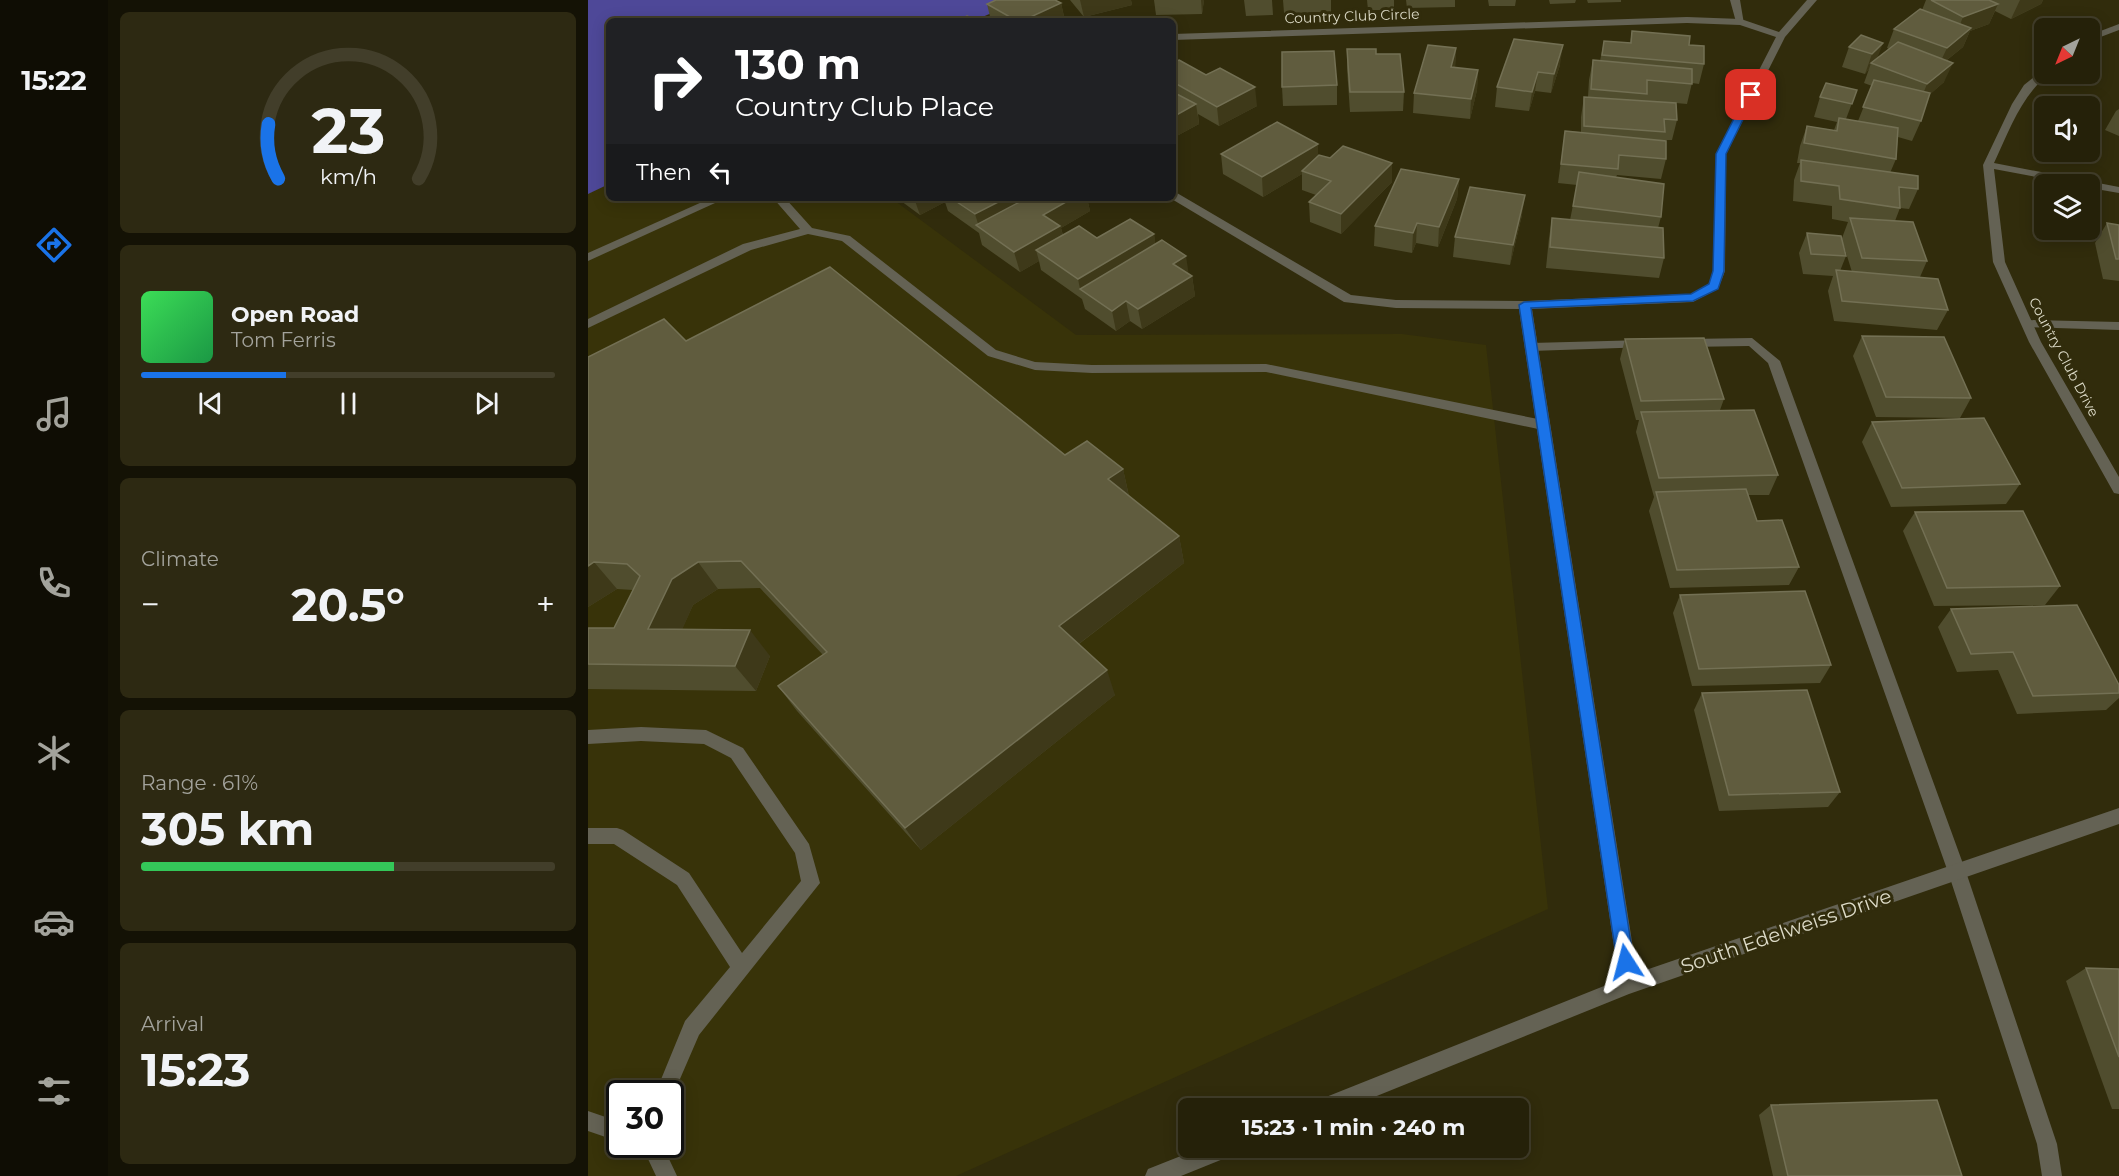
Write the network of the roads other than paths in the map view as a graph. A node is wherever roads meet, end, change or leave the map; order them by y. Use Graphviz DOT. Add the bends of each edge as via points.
graph roads {
  1 [pos="1735,0"];
  2 [pos="1812,0"];
  3 [pos="1741,22"];
  4 [pos="2119,27"];
  5 [pos="2100,34"];
  6 [pos="1176,36"];
  7 [pos="1781,36"];
  8 [pos="2034,81"];
  9 [pos="1988,165"];
  10 [pos="2034,174"];
  11 [pos="2100,187"];
  12 [pos="2119,190"];
  13 [pos="1176,197"];
  14 [pos="713,201"];
  15 [pos="783,201"];
  16 [pos="808,231"];
  17 [pos="588,257"];
  18 [pos="1524,305"];
  19 [pos="588,324"];
  20 [pos="2027,324"];
  21 [pos="2119,326"];
  22 [pos="1531,347"];
  23 [pos="1543,425"];
  24 [pos="2119,489"];
  25 [pos="588,737"];
  26 [pos="2119,816"];
  27 [pos="588,836"];
  28 [pos="1957,872"];
  29 [pos="741,968"];
  30 [pos="1629,985"];
  31 [pos="671,1080"];
  32 [pos="1348,1098"];
  33 [pos="588,1121"];
  34 [pos="606,1127"];
  35 [pos="658,1158"];
  36 [pos="1201,1158"];
  37 [pos="667,1176"];
  38 [pos="1155,1176"];
  39 [pos="2052,1176"];
  1 -- 3 [label="street"];
  2 -- 7 [label="street"];
  3 -- 6 [label="street, Country Club Circle" via="1687,20"];
  3 -- 7 [label="street, Country Club Circle"];
  4 -- 5 [label="street"];
  7 -- 18 [label="street" via="1721,154 1719,271 1714,286 1693,298"];
  8 -- 9 [label="street" via="2017,104"];
  9 -- 10 [label="street"];
  9 -- 20 [label="street, Country Club Drive" via="1999,262"];
  11 -- 12 [label="street"];
  13 -- 18 [label="street" via="1348,299 1396,304"];
  14 -- 17 [label="street"];
  15 -- 16 [label="street"];
  16 -- 19 [label="street" via="747,247"];
  16 -- 23 [label="street" via="846,238 992,353 1035,366 1266,368"];
  18 -- 22 [label="street"];
  20 -- 21 [label="street"];
  20 -- 24 [label="street, Country Club Drive"];
  22 -- 23 [label="street"];
  22 -- 28 [label="street" via="1752,342 1774,361"];
  23 -- 30 [label="street"];
  25 -- 29 [label="street" via="706,737 737,753 803,850 811,883"];
  26 -- 28 [label="street, South Edelweiss Drive"];
  27 -- 29 [label="street" via="617,836 683,879"];
  28 -- 30 [label="street, South Edelweiss Drive"];
  28 -- 39 [label="street" via="2047,1144"];
  29 -- 31 [label="street" via="692,1028"];
  30 -- 32 [label="street, South Edelweiss Drive"];
  33 -- 34 [label="street"];
  35 -- 37 [label="street"];
  36 -- 38 [label="street"];
}
